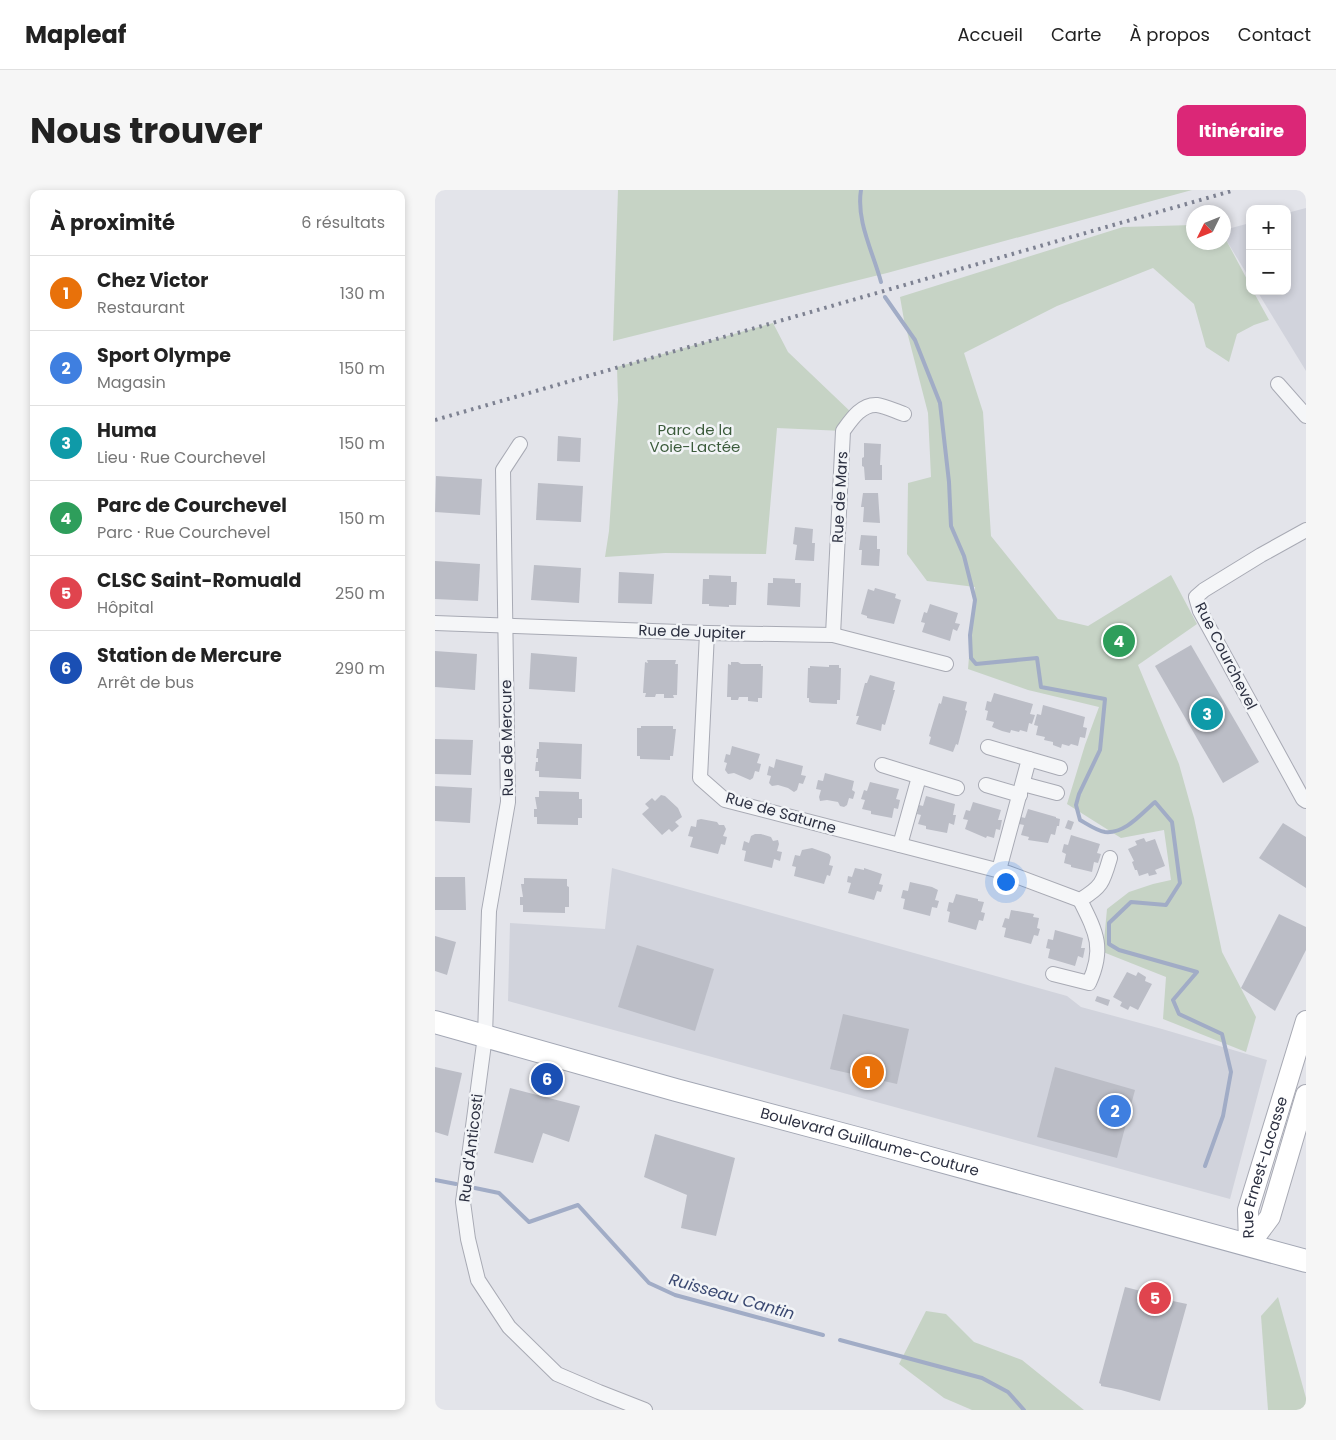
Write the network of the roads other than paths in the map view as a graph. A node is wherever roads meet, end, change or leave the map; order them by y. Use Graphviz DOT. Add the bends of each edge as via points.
graph roads {
  1 [pos="1278,384"];
  2 [pos="904,414"];
  3 [pos="1306,416"];
  4 [pos="520,444"];
  5 [pos="1306,530"];
  6 [pos="435,623"];
  7 [pos="505,626"];
  8 [pos="707,633"];
  9 [pos="833,635"];
  10 [pos="946,664"];
  11 [pos="988,747"];
  12 [pos="1029,759"];
  13 [pos="882,766"];
  14 [pos="1060,768"];
  15 [pos="919,777"];
  16 [pos="986,785"];
  17 [pos="957,788"];
  18 [pos="1021,789"];
  19 [pos="1057,793"];
  20 [pos="1306,801"];
  21 [pos="900,845"];
  22 [pos="1109,858"];
  23 [pos="1003,872"];
  24 [pos="1080,900"];
  25 [pos="1053,974"];
  26 [pos="1306,1021"];
  27 [pos="435,1022"];
  28 [pos="485,1036"];
  29 [pos="1306,1095"];
  30 [pos="1249,1245"];
  31 [pos="1306,1261"];
  32 [pos="645,1410"];
  1 -- 3 [label="street"];
  2 -- 9 [label="street, Rue de Mars" via="876,405 859,411 843,431"];
  4 -- 7 [label="street, Rue de Mercure" via="503,470"];
  5 -- 20 [label="street, Rue Courchevel" via="1196,597 1200,611"];
  6 -- 7 [label="street, Rue de Jupiter"];
  7 -- 8 [label="street, Rue de Jupiter"];
  7 -- 28 [label="street, Rue de Mercure" via="508,802 489,911"];
  8 -- 9 [label="street, Rue de Jupiter"];
  8 -- 21 [label="street, Rue de Saturne" via="701,778 725,800"];
  9 -- 10 [label="street, Rue de Jupiter"];
  11 -- 12 [label="street"];
  12 -- 14 [label="street"];
  12 -- 18 [label="street"];
  13 -- 15 [label="street"];
  15 -- 17 [label="street"];
  15 -- 21 [label="street"];
  16 -- 18 [label="street"];
  18 -- 19 [label="street"];
  18 -- 23 [label="street"];
  21 -- 23 [label="street, Rue de Saturne"];
  22 -- 24 [label="street" via="1105,876 1097,890"];
  23 -- 24 [label="street, Rue de Saturne"];
  24 -- 25 [label="street" via="1095,930 1098,948 1094,973 1089,983"];
  26 -- 30 [label="street, Rue Ernest-Lacasse" via="1247,1210"];
  27 -- 28 [label="main road, Boulevard Guillaume-Couture"];
  28 -- 30 [label="main road, Boulevard Guillaume-Couture"];
  28 -- 32 [label="street, Rue d'Anticosti" via="463,1202 478,1280 509,1327 557,1374"];
  29 -- 30 [label="street, Rue Ernest-Lacasse" via="1270,1217"];
  30 -- 31 [label="main road, Boulevard Guillaume-Couture"];
}
